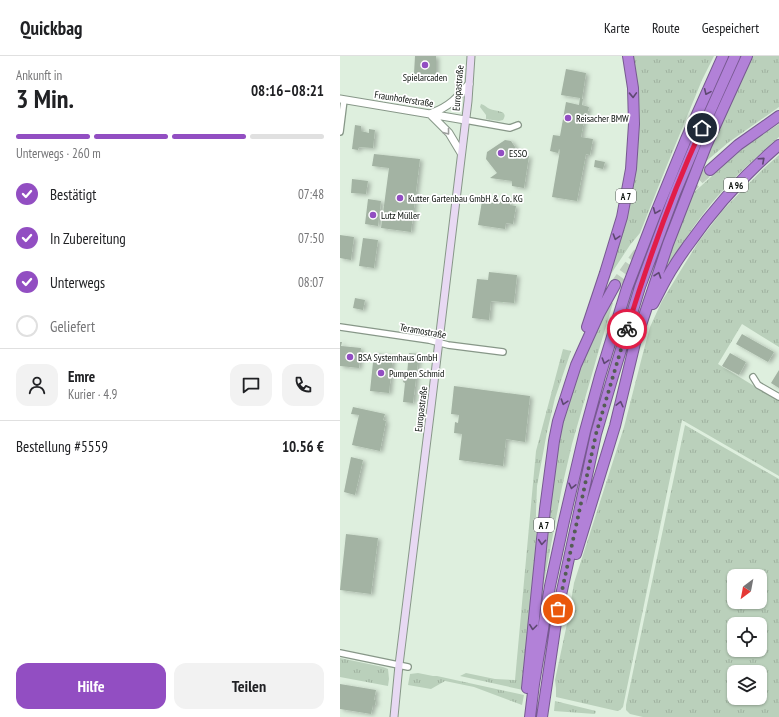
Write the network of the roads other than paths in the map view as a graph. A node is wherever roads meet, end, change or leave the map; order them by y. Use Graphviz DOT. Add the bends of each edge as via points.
graph roads {
  1 [pos="471,56"];
  2 [pos="628,56"];
  3 [pos="723,56"];
  4 [pos="735,56"];
  5 [pos="747,56"];
  6 [pos="469,84"];
  7 [pos="342,100"];
  8 [pos="430,114"];
  9 [pos="779,116"];
  10 [pos="465,120"];
  11 [pos="518,125"];
  12 [pos="340,132"];
  13 [pos="779,145"];
  14 [pos="461,152"];
  15 [pos="710,170"];
  16 [pos="615,285"];
  17 [pos="641,325"];
  18 [pos="340,327"];
  19 [pos="438,342"];
  20 [pos="503,352"];
  21 [pos="576,365"];
  22 [pos="753,377"];
  23 [pos="779,397"];
  24 [pos="558,609"];
  25 [pos="340,653"];
  26 [pos="399,665"];
  27 [pos="408,667"];
  28 [pos="531,683"];
  29 [pos="529,704"];
  30 [pos="542,713"];
  31 [pos="394,717"];
  32 [pos="526,717"];
  33 [pos="530,717"];
  1 -- 6 [label="main road, Europastraße"];
  2 -- 21 [label="highway, A 7, one-way" via="634,124 631,169 622,217"];
  3 -- 28 [label="highway, A 7, one-way" via="655,215 627,288 600,376 564,521"];
  4 -- 24 [label="highway" via="678,186 640,287 596,434"];
  17 -- 5 [label="highway, one-way" via="668,244 706,146"];
  6 -- 8 [label="street" via="448,105"];
  6 -- 10 [label="main road, Europastraße"];
  7 -- 8 [label="street, Fraunhoferstraße"];
  7 -- 12 [label="street"];
  8 -- 10 [label="street, Fraunhoferstraße"];
  8 -- 14 [label="street, one-way" via="449,133"];
  9 -- 15 [label="highway" via="738,145"];
  10 -- 11 [label="street" via="510,128"];
  10 -- 14 [label="main road, Europastraße"];
  17 -- 13 [label="highway, A 96, one-way" via="674,266 698,231 728,194"];
  14 -- 19 [label="main road, Europastraße"];
  16 -- 21 [label="highway, A 7"];
  24 -- 17 [label="highway, one-way" via="610,442"];
  18 -- 19 [label="street, Teramostraße"];
  19 -- 20 [label="street, Teramostraße"];
  19 -- 26 [label="main road, Europastraße"];
  21 -- 28 [label="highway, A 7, one-way" via="554,441 545,508"];
  22 -- 23 [label="street" via="758,385"];
  24 -- 30 [label="highway"];
  25 -- 26 [label="street"];
  26 -- 27 [label="street"];
  26 -- 31 [label="main road, Europastraße"];
  28 -- 29 [label="highway, A 7"];
  29 -- 32 [label="highway, A 7"];
  29 -- 33 [label="highway, A 7"];
}
